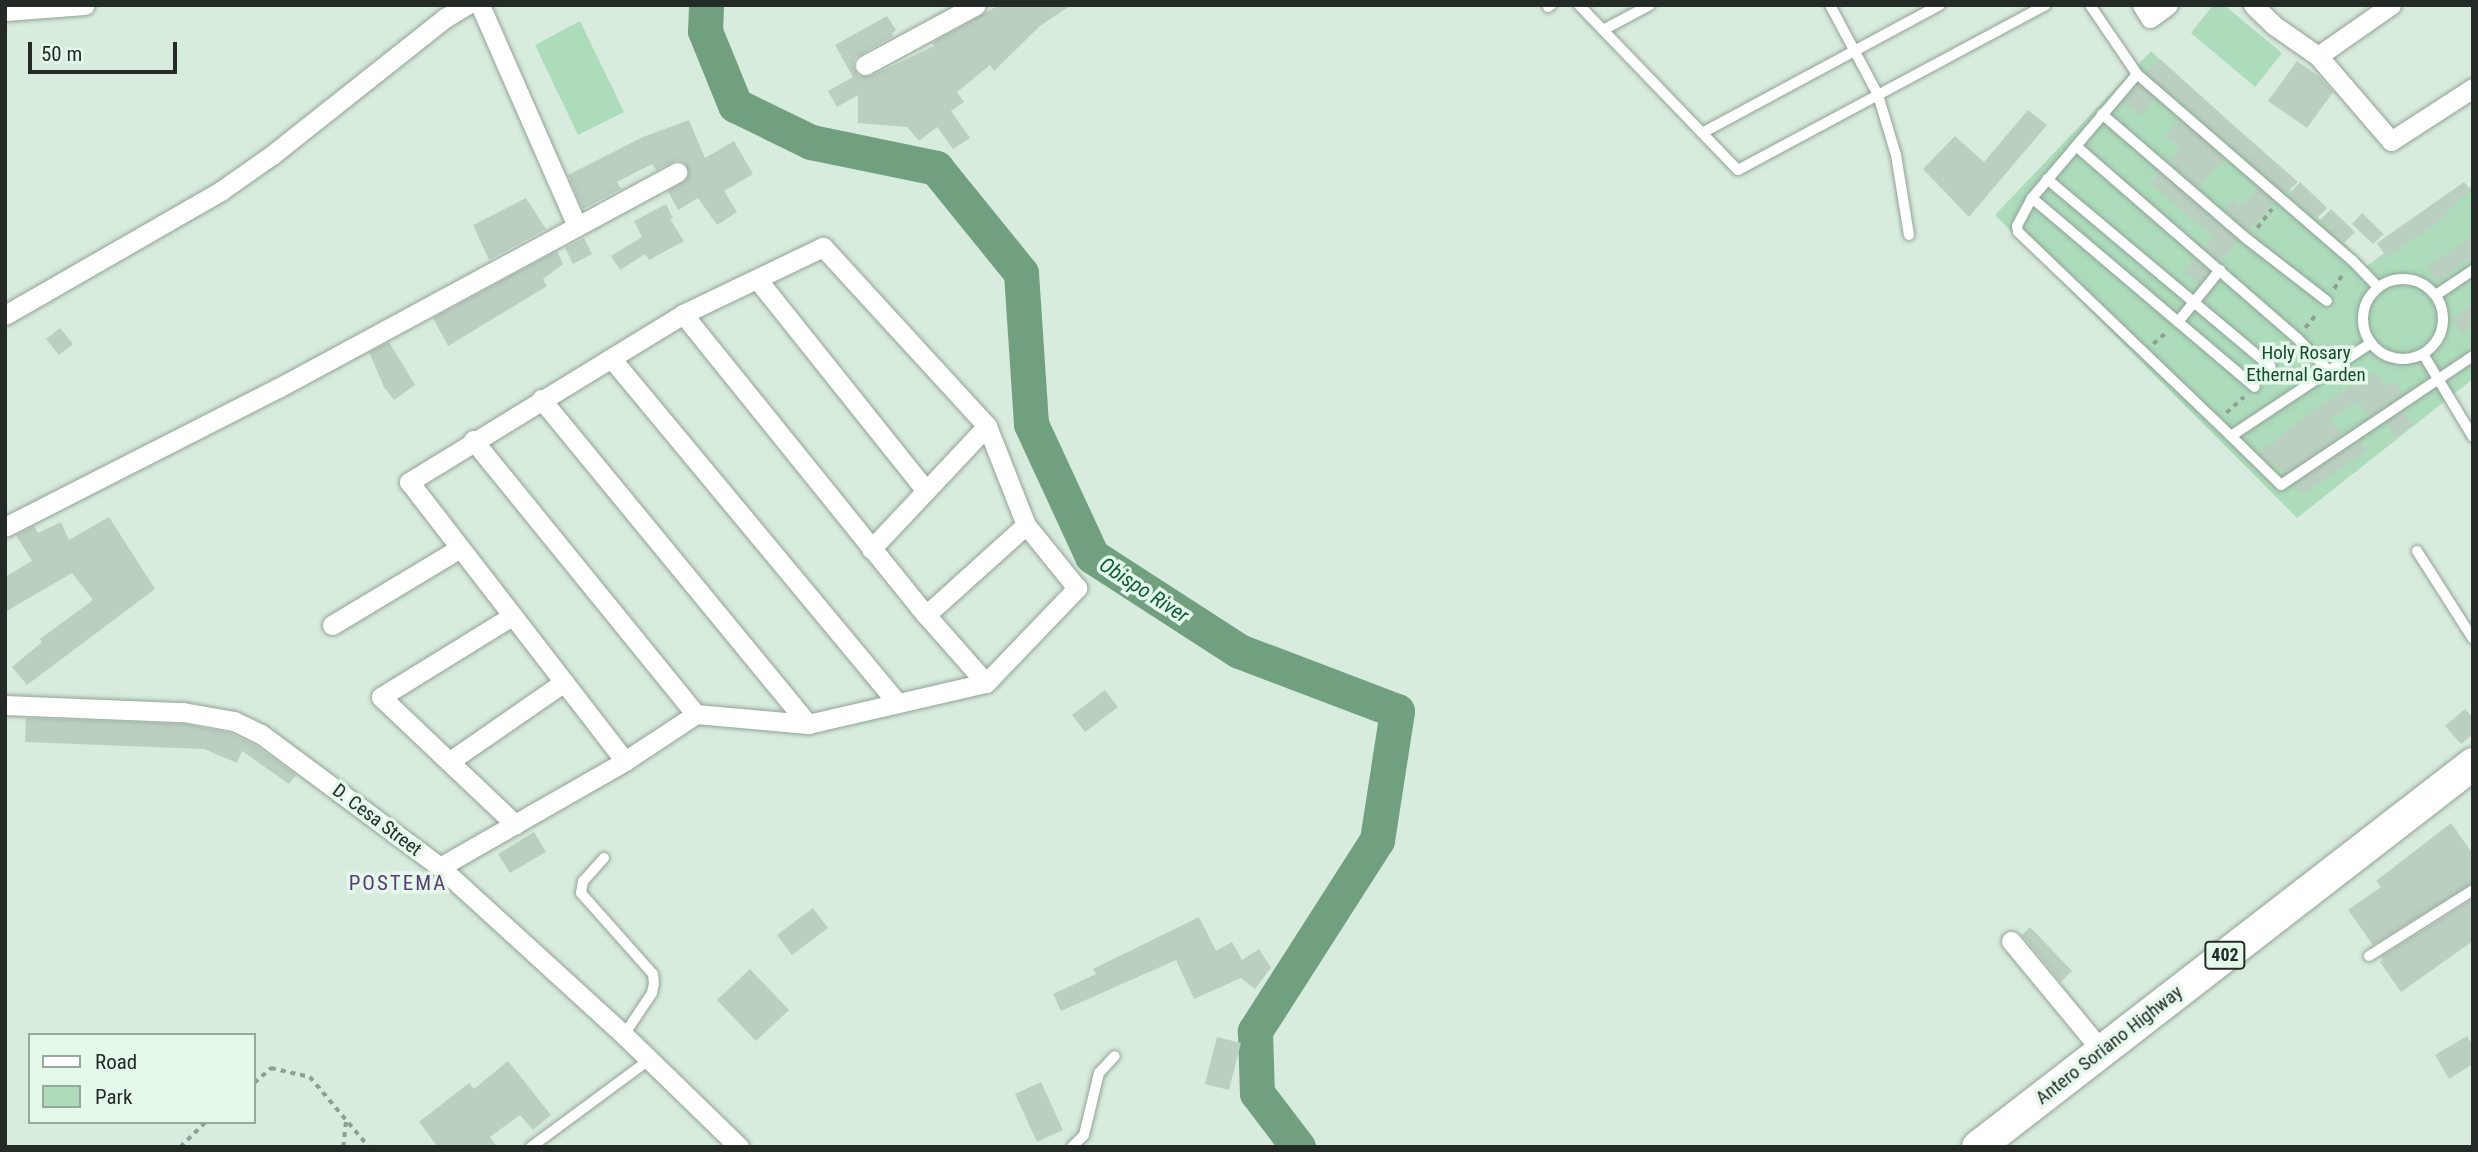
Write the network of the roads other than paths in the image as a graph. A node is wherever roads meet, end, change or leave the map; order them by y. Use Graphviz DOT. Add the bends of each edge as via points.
graph roads {
  1 [pos="467,5"];
  2 [pos="480,5"];
  3 [pos="976,5"];
  4 [pos="1580,5"];
  5 [pos="1650,5"];
  6 [pos="1830,5"];
  7 [pos="1940,5"];
  8 [pos="2046,5"];
  9 [pos="2090,5"];
  10 [pos="2142,5"];
  11 [pos="2168,5"];
  12 [pos="2253,5"];
  13 [pos="2390,5"];
  14 [pos="83,6"];
  15 [pos="5,10"];
  16 [pos="1603,30"];
  17 [pos="1854,51"];
  18 [pos="2318,56"];
  19 [pos="865,65"];
  20 [pos="2137,74"];
  21 [pos="2473,88"];
  22 [pos="1878,95"];
  23 [pos="2102,114"];
  24 [pos="1702,133"];
  25 [pos="2076,146"];
  26 [pos="677,172"];
  27 [pos="2047,179"];
  28 [pos="2032,198"];
  29 [pos="577,226"];
  30 [pos="1909,235"];
  31 [pos="2220,270"];
  32 [pos="2473,270"];
  33 [pos="757,279"];
  34 [pos="2378,287"];
  35 [pos="2435,295"];
  36 [pos="2327,301"];
  37 [pos="2195,302"];
  38 [pos="683,314"];
  39 [pos="5,315"];
  40 [pos="2178,322"];
  41 [pos="2371,344"];
  42 [pos="2423,354"];
  43 [pos="2473,356"];
  44 [pos="611,358"];
  45 [pos="2271,367"];
  46 [pos="2328,370"];
  47 [pos="2440,380"];
  48 [pos="2255,387"];
  49 [pos="541,399"];
  50 [pos="987,426"];
  51 [pos="2231,436"];
  52 [pos="2473,438"];
  53 [pos="473,440"];
  54 [pos="926,491"];
  55 [pos="1026,525"];
  56 [pos="5,527"];
  57 [pos="460,548"];
  58 [pos="871,550"];
  59 [pos="2417,551"];
  60 [pos="926,615"];
  61 [pos="512,616"];
  62 [pos="332,625"];
  63 [pos="2473,639"];
  64 [pos="564,682"];
  65 [pos="986,683"];
  66 [pos="897,703"];
  67 [pos="5,705"];
  68 [pos="696,714"];
  69 [pos="808,724"];
  70 [pos="450,761"];
  71 [pos="625,761"];
  72 [pos="2473,764"];
  73 [pos="514,824"];
  74 [pos="604,858"];
  75 [pos="440,867"];
  76 [pos="2473,890"];
  77 [pos="2011,941"];
  78 [pos="2369,956"];
  79 [pos="624,1035"];
  80 [pos="2102,1051"];
  81 [pos="1115,1056"];
  82 [pos="649,1060"];
  83 [pos="531,1147"];
  84 [pos="739,1147"];
  85 [pos="1072,1147"];
  86 [pos="1979,1147"];
  1 -- 39 [label="street" via="222,190"];
  2 -- 29 [label="street"];
  3 -- 19 [label="street"];
  4 -- 16 [label="lane"];
  5 -- 16 [label="lane"];
  6 -- 17 [label="lane"];
  7 -- 17 [label="lane"];
  8 -- 22 [label="lane"];
  9 -- 20 [label="lane"];
  10 -- 11 [label="street" via="2150,18"];
  12 -- 18 [label="street"];
  13 -- 18 [label="street"];
  14 -- 15 [label="street"];
  16 -- 24 [label="lane"];
  17 -- 22 [label="lane"];
  17 -- 24 [label="lane"];
  18 -- 21 [label="street" via="2391,141"];
  20 -- 23 [label="lane"];
  20 -- 34 [label="lane"];
  22 -- 24 [label="lane" via="1738,170"];
  22 -- 30 [label="lane" via="1896,155"];
  23 -- 25 [label="lane"];
  23 -- 36 [label="lane"];
  25 -- 27 [label="lane"];
  25 -- 31 [label="lane"];
  26 -- 29 [label="street"];
  27 -- 28 [label="lane"];
  27 -- 37 [label="lane"];
  28 -- 40 [label="lane"];
  28 -- 51 [label="lane" via="2018,222 2018,232"];
  29 -- 56 [label="street" via="278,388"];
  31 -- 37 [label="lane"];
  31 -- 46 [label="lane"];
  32 -- 35 [label="lane"];
  33 -- 38 [label="street"];
  33 -- 50 [label="street" via="823,247"];
  33 -- 54 [label="street"];
  34 -- 35 [label="lane" via="2415,280"];
  34 -- 41 [label="lane" via="2362,320"];
  35 -- 42 [label="lane" via="2442,307 2440,334"];
  37 -- 40 [label="lane"];
  37 -- 45 [label="lane"];
  38 -- 44 [label="street"];
  38 -- 58 [label="street"];
  40 -- 48 [label="lane"];
  41 -- 42 [label="lane" via="2389,357"];
  41 -- 46 [label="lane"];
  42 -- 47 [label="lane"];
  43 -- 47 [label="lane"];
  44 -- 49 [label="street"];
  44 -- 66 [label="street"];
  46 -- 51 [label="lane"];
  47 -- 51 [label="lane" via="2281,485"];
  47 -- 52 [label="lane"];
  49 -- 53 [label="street"];
  49 -- 69 [label="street"];
  50 -- 54 [label="street"];
  50 -- 55 [label="street"];
  53 -- 57 [label="street" via="409,482"];
  53 -- 68 [label="street"];
  54 -- 58 [label="street"];
  55 -- 60 [label="street"];
  55 -- 65 [label="street" via="1077,588"];
  57 -- 61 [label="street"];
  57 -- 62 [label="street"];
  58 -- 60 [label="street"];
  59 -- 63 [label="lane"];
  60 -- 65 [label="street"];
  61 -- 64 [label="street"];
  61 -- 70 [label="street" via="380,697"];
  64 -- 70 [label="street"];
  64 -- 71 [label="street"];
  65 -- 66 [label="street"];
  66 -- 69 [label="street"];
  67 -- 75 [label="street, D. Cesa Street" via="183,712 234,721 261,734"];
  68 -- 69 [label="street"];
  68 -- 71 [label="street"];
  70 -- 73 [label="street"];
  71 -- 73 [label="street"];
  72 -- 80 [label="main road, Antero Soriano Highway / 402"];
  73 -- 75 [label="street"];
  74 -- 79 [label="lane" via="583,881 581,892 653,974 652,993"];
  75 -- 79 [label="street, D. Cesa Street"];
  76 -- 78 [label="lane"];
  77 -- 80 [label="street"];
  79 -- 82 [label="street, D. Cesa Street"];
  80 -- 86 [label="main road, Antero Soriano Highway / 402"];
  81 -- 85 [label="lane" via="1099,1073 1084,1135"];
  82 -- 83 [label="lane"];
  82 -- 84 [label="street, D. Cesa Street"];
}
